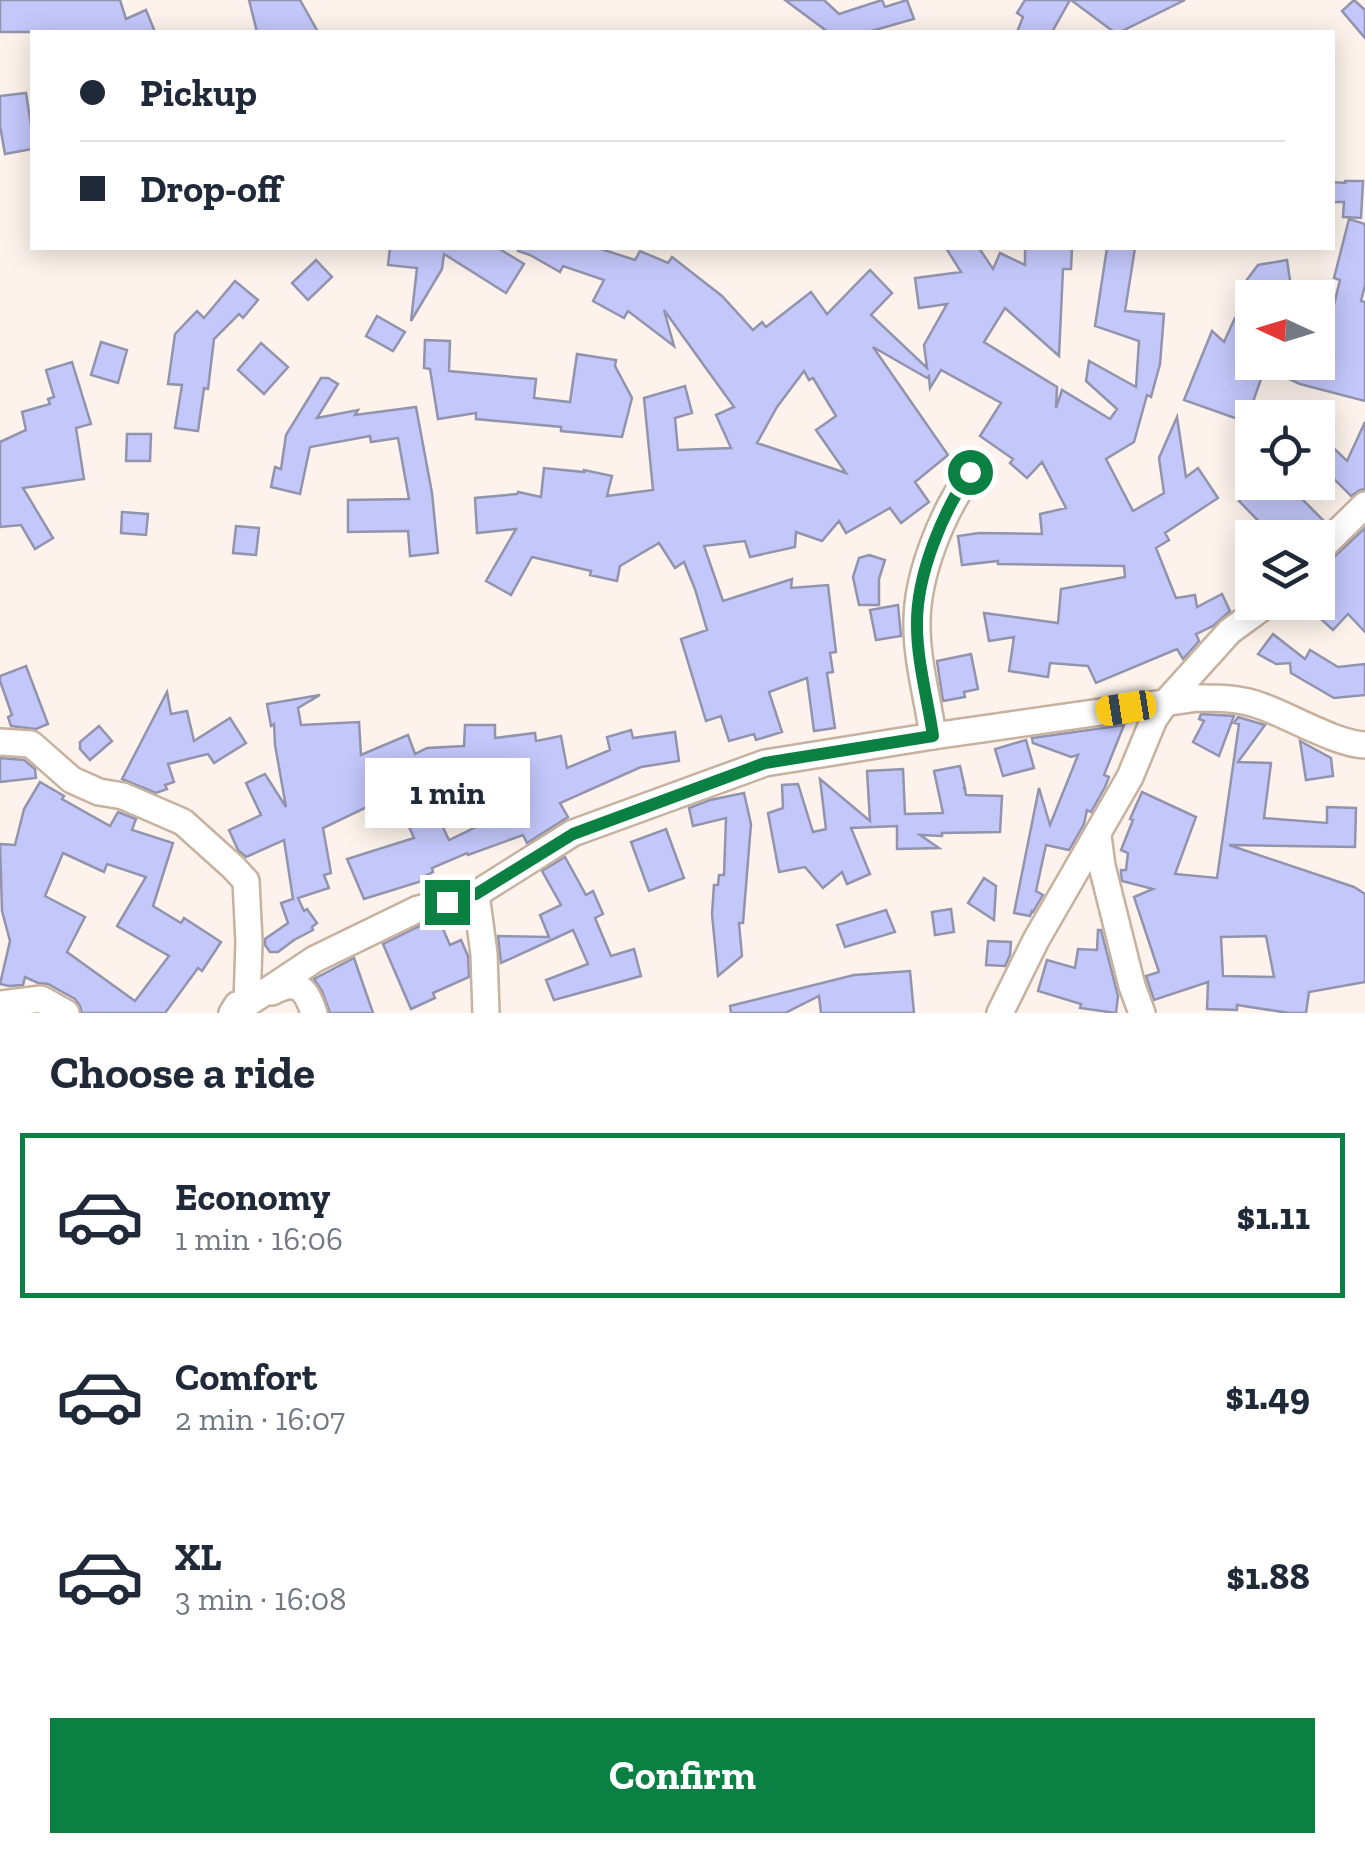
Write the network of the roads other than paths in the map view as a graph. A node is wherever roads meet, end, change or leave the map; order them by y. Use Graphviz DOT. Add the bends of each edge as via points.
graph roads {
  1 [pos="970,472"];
  2 [pos="1365,505"];
  3 [pos="1335,534"];
  4 [pos="1246,620"];
  5 [pos="1166,702"];
  6 [pos="933,736"];
  7 [pos="0,742"];
  8 [pos="1365,746"];
  9 [pos="1098,836"];
  10 [pos="476,894"];
  11 [pos="0,1004"];
  12 [pos="238,1010"];
  13 [pos="66,1013"];
  14 [pos="314,1013"];
  15 [pos="486,1013"];
  16 [pos="1000,1013"];
  17 [pos="1142,1013"];
  1 -- 6 [label="street" via="942,517 917,610"];
  2 -- 3 [label="street"];
  4 -- 5 [label="street"];
  5 -- 6 [label="street"];
  5 -- 8 [label="street" via="1233,698"];
  5 -- 9 [label="street"];
  6 -- 10 [label="street" via="765,763 573,834"];
  7 -- 12 [label="street" via="32,744 72,780 183,822 246,881 250,942"];
  9 -- 16 [label="street"];
  9 -- 17 [label="street"];
  10 -- 12 [label="street" via="418,908 315,959"];
  10 -- 15 [label="street"];
  11 -- 13 [label="street" via="41,999"];
  12 -- 14 [label="street" via="292,985 307,993"];
}
